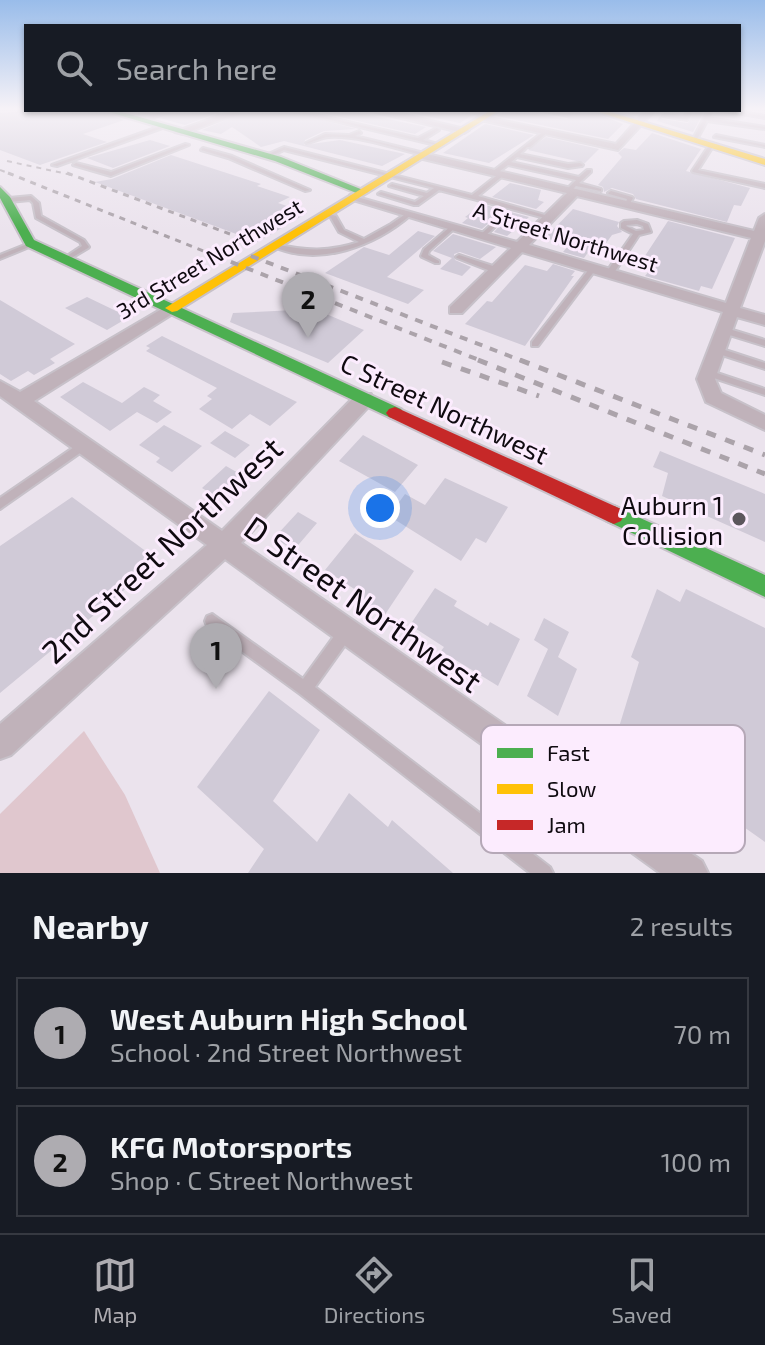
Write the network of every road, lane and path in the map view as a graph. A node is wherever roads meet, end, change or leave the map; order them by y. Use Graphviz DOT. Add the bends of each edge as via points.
graph roads {
  1 [pos="121,150"];
  2 [pos="154,150"];
  3 [pos="217,150"];
  4 [pos="251,150"];
  5 [pos="421,150"];
  6 [pos="440,150"];
  7 [pos="524,150"];
  8 [pos="705,150"];
  9 [pos="729,150"];
  10 [pos="275,152"];
  11 [pos="733,152"];
  12 [pos="765,152"];
  13 [pos="517,155"];
  14 [pos="765,162"];
  15 [pos="55,165"];
  16 [pos="76,165"];
  17 [pos="580,165"];
  18 [pos="501,170"];
  19 [pos="589,171"];
  20 [pos="390,179"];
  21 [pos="575,186"];
  22 [pos="765,186"];
  23 [pos="438,188"];
  24 [pos="307,190"];
  25 [pos="599,190"];
  26 [pos="611,193"];
  27 [pos="366,195"];
  28 [pos="428,195"];
  29 [pos="473,197"];
  30 [pos="7,199"];
  31 [pos="627,204"];
  32 [pos="649,209"];
  33 [pos="327,214"];
  34 [pos="409,214"];
  35 [pos="549,217"];
  36 [pos="765,218"];
  37 [pos="639,223"];
  38 [pos="495,224"];
  39 [pos="453,227"];
  40 [pos="637,233"];
  41 [pos="482,236"];
  42 [pos="762,236"];
  43 [pos="365,242"];
  44 [pos="32,244"];
  45 [pos="275,246"];
  46 [pos="518,247"];
  47 [pos="0,257"];
  48 [pos="459,257"];
  49 [pos="66,259"];
  50 [pos="437,262"];
  51 [pos="592,269"];
  52 [pos="496,270"];
  53 [pos="609,274"];
  54 [pos="172,308"];
  55 [pos="456,310"];
  56 [pos="730,310"];
  57 [pos="765,320"];
  58 [pos="723,330"];
  59 [pos="765,343"];
  60 [pos="535,344"];
  61 [pos="716,350"];
  62 [pos="765,366"];
  63 [pos="708,373"];
  64 [pos="765,392"];
  65 [pos="10,394"];
  66 [pos="364,399"];
  67 [pos="765,423"];
  68 [pos="83,445"];
  69 [pos="0,504"];
  70 [pos="223,546"];
  71 [pos="765,586"];
  72 [pos="212,621"];
  73 [pos="346,632"];
  74 [pos="305,689"];
  75 [pos="481,727"];
  76 [pos="0,744"];
  77 [pos="481,824"];
  78 [pos="518,853"];
  79 [pos="659,853"];
  80 [pos="684,871"];
  81 [pos="544,873"];
  1 -- 15 [label="lane"];
  2 -- 16 [label="lane" via="111,174"];
  3 -- 24 [label="lane"];
  4 -- 10 [label="street, A Street Northwest"];
  5 -- 20 [label="street, 3rd Street Northwest"];
  6 -- 18 [label="street"];
  7 -- 13 [label="lane"];
  8 -- 22 [label="lane" via="695,171"];
  9 -- 11 [label="street"];
  10 -- 20 [label="lane" via="318,157"];
  10 -- 27 [label="street, A Street Northwest"];
  11 -- 12 [label="street"];
  11 -- 14 [label="street"];
  13 -- 17 [label="lane"];
  13 -- 18 [label="lane"];
  18 -- 21 [label="street"];
  18 -- 29 [label="lane"];
  19 -- 21 [label="lane"];
  20 -- 23 [label="lane"];
  20 -- 27 [label="street, 3rd Street Northwest"];
  20 -- 28 [label="lane"];
  21 -- 25 [label="lane"];
  21 -- 31 [label="street"];
  21 -- 35 [label="street"];
  23 -- 28 [label="lane"];
  23 -- 29 [label="lane"];
  26 -- 31 [label="lane" via="630,198"];
  27 -- 28 [label="lane" via="416,204"];
  27 -- 33 [label="street, 3rd Street Northwest"];
  27 -- 34 [label="street, A Street Northwest"];
  29 -- 35 [label="lane"];
  30 -- 44 [label="street" via="16,225"];
  30 -- 49 [label="lane" via="36,203 38,217 82,241 86,247"];
  31 -- 32 [label="street"];
  32 -- 37 [label="lane"];
  32 -- 42 [label="street"];
  33 -- 43 [label="lane" via="341,231"];
  33 -- 45 [label="street, 3rd Street Northwest"];
  34 -- 39 [label="street, A Street Northwest"];
  34 -- 43 [label="lane"];
  35 -- 46 [label="street"];
  36 -- 42 [label="street"];
  37 -- 40 [label="lane" via="649,230"];
  37 -- 40 [label="lane" via="623,225"];
  38 -- 41 [label="lane"];
  39 -- 41 [label="street, A Street Northwest"];
  39 -- 50 [label="lane" via="426,250 424,256"];
  40 -- 53 [label="lane"];
  41 -- 46 [label="street, A Street Northwest"];
  42 -- 56 [label="street"];
  43 -- 45 [label="lane" via="351,249 310,252"];
  44 -- 47 [label="lane"];
  44 -- 49 [label="street, C Street Northwest"];
  45 -- 54 [label="street, 3rd Street Northwest"];
  46 -- 51 [label="street, A Street Northwest"];
  46 -- 52 [label="street"];
  48 -- 52 [label="lane"];
  49 -- 54 [label="street, C Street Northwest"];
  51 -- 53 [label="street, A Street Northwest"];
  51 -- 60 [label="lane"];
  52 -- 55 [label="street"];
  53 -- 56 [label="street, A Street Northwest"];
  54 -- 65 [label="street, 3rd Street Northwest"];
  54 -- 66 [label="street, C Street Northwest"];
  56 -- 57 [label="street, A Street Northwest"];
  56 -- 58 [label="street"];
  58 -- 59 [label="lane"];
  58 -- 61 [label="street"];
  61 -- 62 [label="lane"];
  61 -- 63 [label="street"];
  63 -- 64 [label="lane"];
  63 -- 67 [label="street" via="706,384 713,397"];
  65 -- 68 [label="street, D Street Northwest"];
  66 -- 70 [label="street, 2nd Street Northwest"];
  66 -- 71 [label="street, C Street Northwest"];
  68 -- 69 [label="lane"];
  68 -- 70 [label="street, D Street Northwest"];
  70 -- 73 [label="street, D Street Northwest"];
  70 -- 76 [label="street, 2nd Street Northwest"];
  72 -- 74 [label="lane"];
  73 -- 74 [label="lane"];
  73 -- 75 [label="street, D Street Northwest"];
  74 -- 77 [label="lane"];
  78 -- 81 [label="lane"];
  79 -- 80 [label="street, D Street Northwest"];
}
